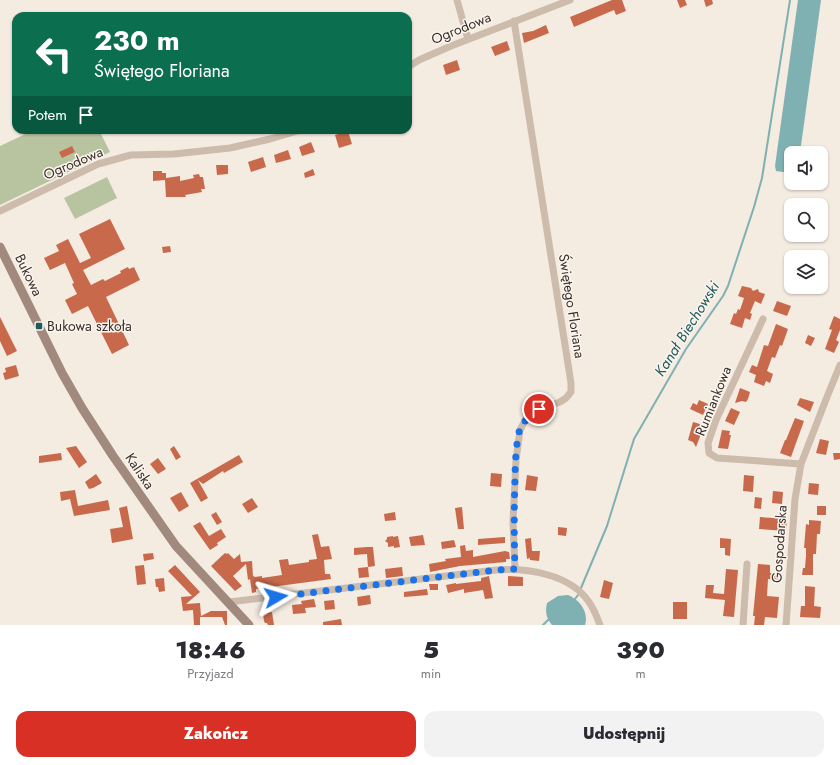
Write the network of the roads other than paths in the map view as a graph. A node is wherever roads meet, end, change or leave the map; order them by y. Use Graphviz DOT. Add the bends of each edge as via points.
graph roads {
  1 [pos="457,0"];
  2 [pos="570,0"];
  3 [pos="514,21"];
  4 [pos="468,38"];
  5 [pos="412,64"];
  6 [pos="289,134"];
  7 [pos="0,211"];
  8 [pos="0,248"];
  9 [pos="33,314"];
  10 [pos="763,319"];
  11 [pos="840,365"];
  12 [pos="801,464"];
  13 [pos="747,564"];
  14 [pos="515,569"];
  15 [pos="229,602"];
  16 [pos="249,625"];
  17 [pos="600,625"];
  18 [pos="743,625"];
  19 [pos="786,625"];
  1 -- 4 [label="street"];
  2 -- 3 [label="street, Ogrodowa"];
  3 -- 4 [label="street, Ogrodowa"];
  3 -- 14 [label="street, Świętego Floriana" via="571,383 571,392 566,398 527,417 520,430 515,476"];
  4 -- 5 [label="street, Ogrodowa"];
  6 -- 7 [label="street, Ogrodowa" via="230,148 174,154 131,155 98,164"];
  8 -- 9 [label="main road, Bukowa"];
  9 -- 15 [label="main road, Kaliska" via="62,373 117,462 176,546"];
  10 -- 12 [label="street, Rumiankowa" via="716,420 708,443 709,453 717,458"];
  11 -- 12 [label="street, Gospodarska"];
  12 -- 19 [label="street, Gospodarska" via="795,499"];
  13 -- 18 [label="street"];
  14 -- 15 [label="street"];
  14 -- 17 [label="street" via="547,574 566,582 589,601"];
  15 -- 16 [label="main road, Kaliska"];
}
